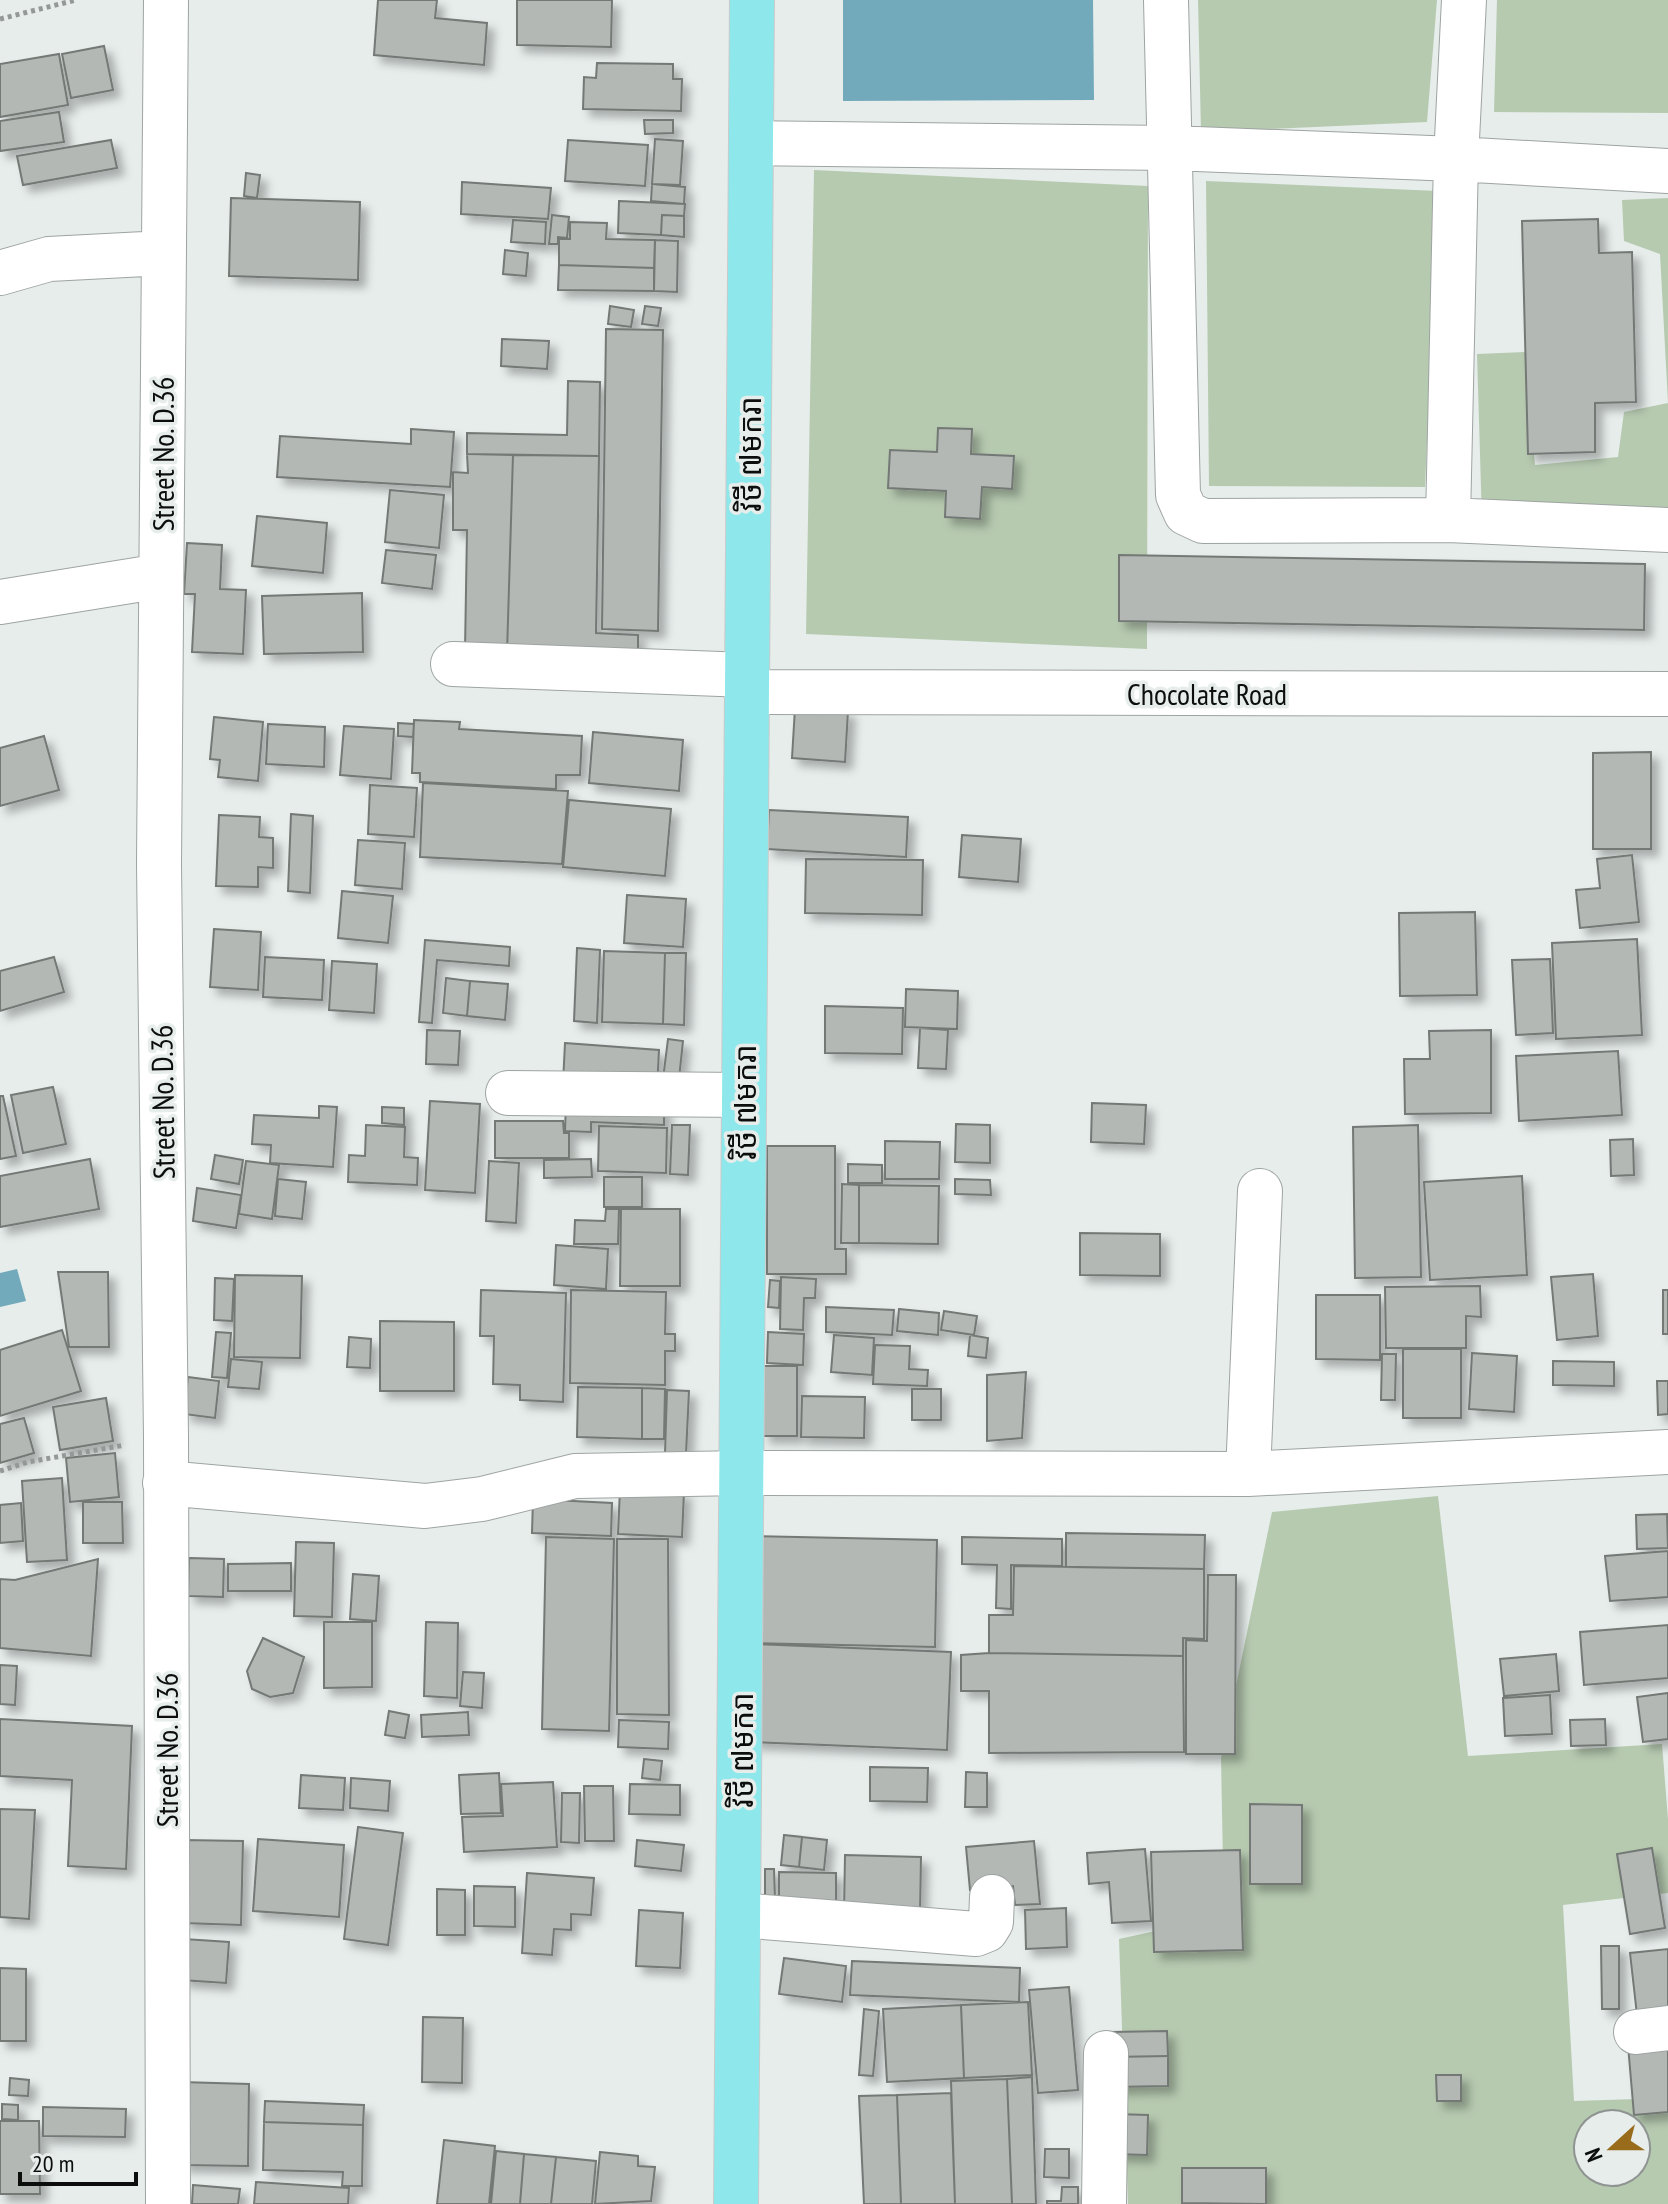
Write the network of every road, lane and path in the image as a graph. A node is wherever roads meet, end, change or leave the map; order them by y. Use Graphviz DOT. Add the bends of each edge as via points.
graph roads {
  1 [pos="76,0"];
  2 [pos="166,0"];
  3 [pos="752,0"];
  4 [pos="1166,0"];
  5 [pos="1464,0"];
  6 [pos="0,19"];
  7 [pos="751,143"];
  8 [pos="1171,148"];
  9 [pos="1456,159"];
  10 [pos="1668,171"];
  11 [pos="164,253"];
  12 [pos="0,273"];
  13 [pos="1448,520"];
  14 [pos="1668,530"];
  15 [pos="161,576"];
  16 [pos="0,602"];
  17 [pos="453,664"];
  18 [pos="747,684"];
  19 [pos="1668,694"];
  20 [pos="508,1093"];
  21 [pos="744,1095"];
  22 [pos="1260,1191"];
  23 [pos="166,1437"];
  24 [pos="1668,1452"];
  25 [pos="0,1471"];
  26 [pos="743,1473"];
  27 [pos="1248,1474"];
  28 [pos="165,1483"];
  29 [pos="992,1897"];
  30 [pos="739,1915"];
  31 [pos="1106,2053"];
  32 [pos="168,2204"];
  33 [pos="736,2204"];
  34 [pos="1104,2204"];
  1 -- 6 [label="path"];
  2 -- 11 [label="street, Street No. D.36"];
  3 -- 7 [label="main road, វិថី ៧មករា"];
  4 -- 8 [label="street"];
  5 -- 9 [label="street"];
  7 -- 8 [label="street"];
  7 -- 18 [label="main road, វិថី ៧មករា"];
  8 -- 9 [label="street"];
  8 -- 13 [label="street" via="1178,495 1186,513 1203,521"];
  9 -- 10 [label="street"];
  9 -- 13 [label="street"];
  11 -- 12 [label="street" via="49,259"];
  11 -- 15 [label="street, Street No. D.36"];
  13 -- 14 [label="street"];
  15 -- 16 [label="street"];
  15 -- 23 [label="street, Street No. D.36"];
  17 -- 18 [label="street, Chocolate Road"];
  18 -- 19 [label="street, Chocolate Road"];
  18 -- 21 [label="main road, វិថី ៧មករា"];
  20 -- 21 [label="street"];
  21 -- 26 [label="main road, វិថី ៧មករា"];
  22 -- 27 [label="street"];
  23 -- 25 [label="path"];
  23 -- 28 [label="street, Street No. D.36"];
  24 -- 27 [label="street"];
  26 -- 27 [label="street"];
  26 -- 28 [label="street" via="575,1476 482,1499 425,1506"];
  26 -- 30 [label="main road, វិថី ៧មករា"];
  28 -- 32 [label="street, Street No. D.36"];
  29 -- 30 [label="street" via="991,1922 976,1934"];
  30 -- 33 [label="main road, វិថី ៧មករា"];
  31 -- 34 [label="street"];
}
